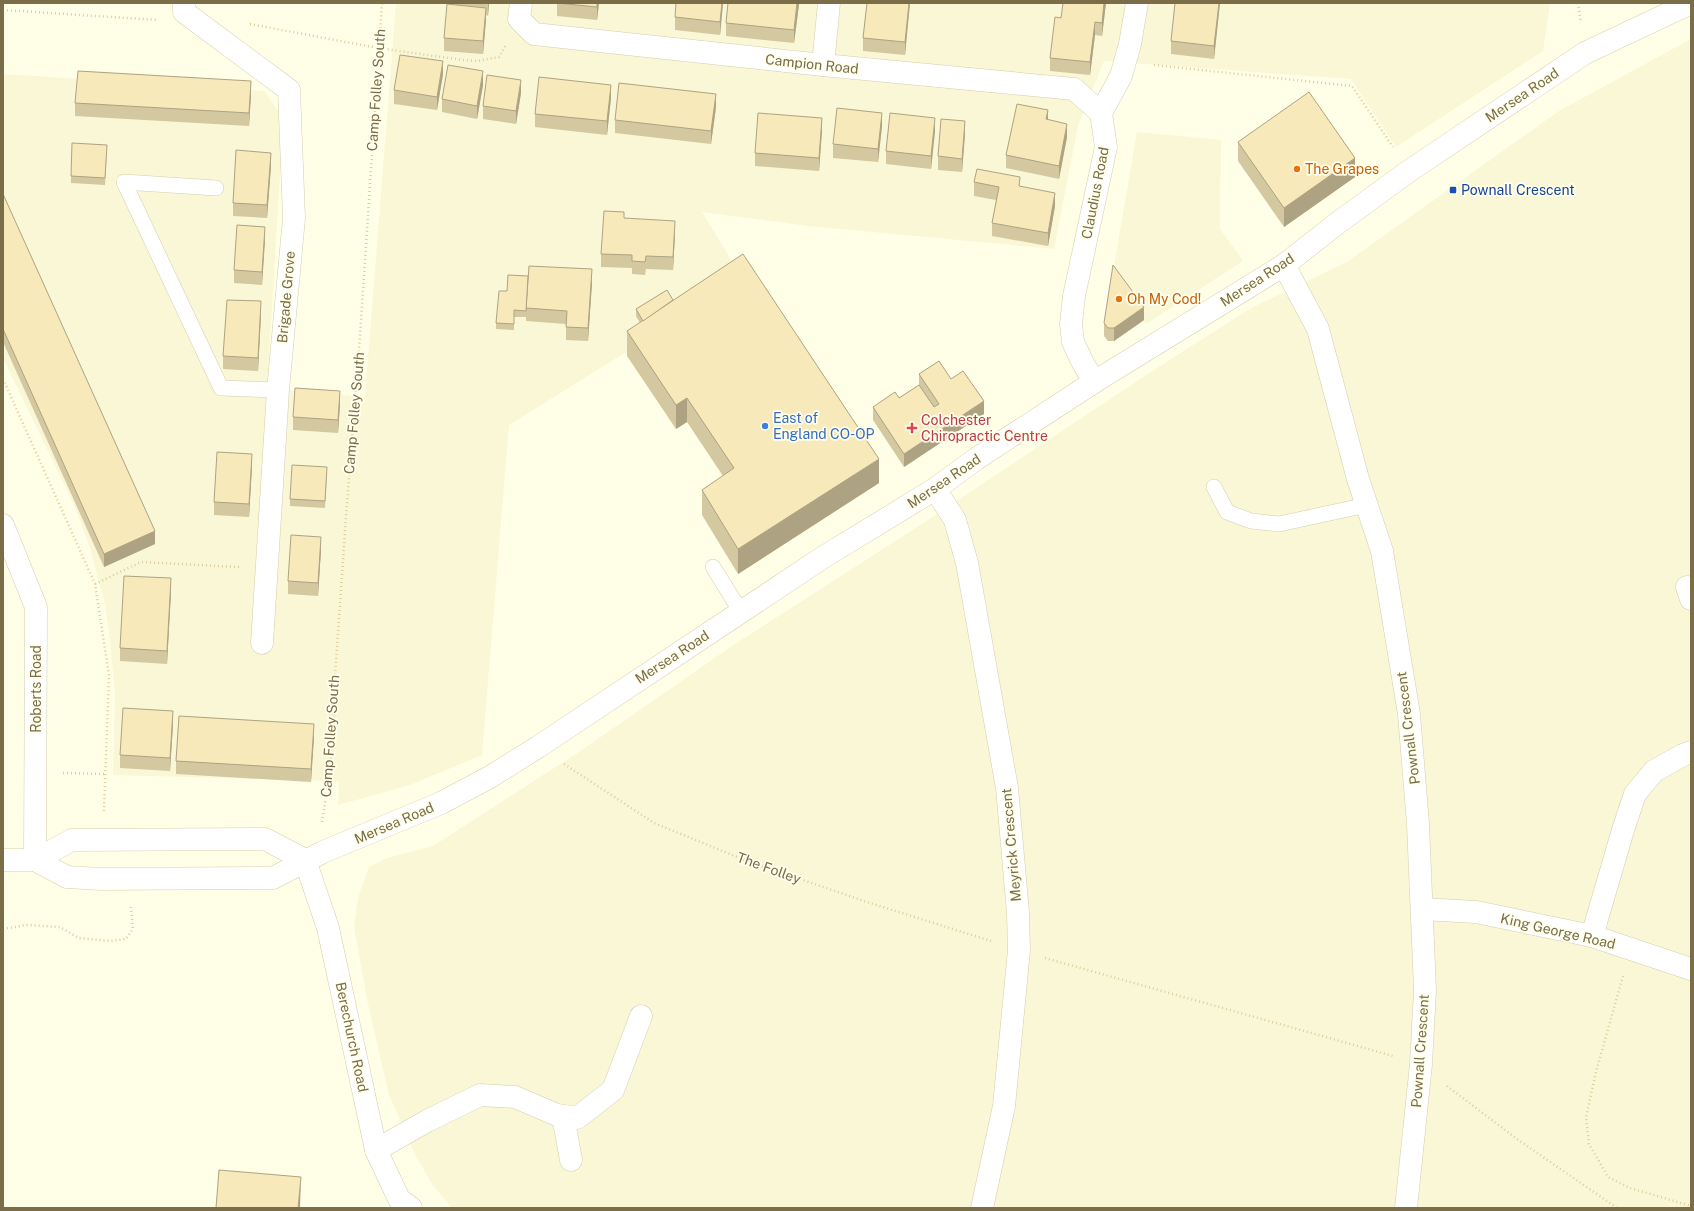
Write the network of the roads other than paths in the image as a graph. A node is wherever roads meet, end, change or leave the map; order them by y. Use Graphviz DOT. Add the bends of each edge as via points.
graph roads {
  1 [pos="184,3"];
  2 [pos="830,3"];
  3 [pos="1137,3"];
  4 [pos="1691,3"];
  5 [pos="520,11"];
  6 [pos="822,65"];
  7 [pos="1101,113"];
  8 [pos="216,188"];
  9 [pos="1284,265"];
  10 [pos="1094,382"];
  11 [pos="278,390"];
  12 [pos="1214,487"];
  13 [pos="935,489"];
  14 [pos="1367,505"];
  15 [pos="3,526"];
  16 [pos="713,567"];
  17 [pos="741,612"];
  18 [pos="262,643"];
  19 [pos="1691,752"];
  20 [pos="3,860"];
  21 [pos="34,860"];
  22 [pos="305,860"];
  23 [pos="1422,908"];
  24 [pos="1592,936"];
  25 [pos="1691,969"];
  26 [pos="641,1016"];
  27 [pos="563,1116"];
  28 [pos="376,1150"];
  29 [pos="571,1160"];
  30 [pos="410,1208"];
  31 [pos="982,1208"];
  32 [pos="1406,1208"];
  1 -- 11 [label="street, Brigade Grove" via="184,12 289,90 294,218"];
  2 -- 6 [label="street"];
  3 -- 7 [label="street" via="1126,62 1115,89"];
  4 -- 9 [label="street, Mersea Road" via="1585,53 1409,171"];
  5 -- 6 [label="street, Campion Road" via="534,34"];
  6 -- 7 [label="street, Campion Road" via="1074,89"];
  7 -- 10 [label="street, Claudius Road" via="1106,147 1074,296 1071,324 1073,342"];
  8 -- 11 [label="lane" via="124,182 221,388"];
  9 -- 10 [label="street, Mersea Road"];
  9 -- 14 [label="street, Pownall Crescent" via="1318,329"];
  10 -- 13 [label="street, Mersea Road"];
  11 -- 18 [label="street, Brigade Grove"];
  12 -- 14 [label="lane" via="1227,512 1251,521 1278,524"];
  13 -- 17 [label="street, Mersea Road" via="822,558"];
  13 -- 31 [label="street, Meyrick Crescent" via="955,520 967,563 1007,788 1018,913 1019,950 1004,1106"];
  14 -- 23 [label="street, Pownall Crescent" via="1382,551 1409,714"];
  15 -- 21 [label="street, Roberts Road" via="36,607"];
  16 -- 17 [label="lane"];
  17 -- 22 [label="street, Mersea Road" via="490,777 441,803"];
  19 -- 24 [label="street" via="1654,771 1635,794"];
  20 -- 21 [label="street, Mersea Road"];
  21 -- 22 [label="street, Mersea Road" via="67,877 101,879 273,878"];
  21 -- 22 [label="street, Mersea Road" via="72,840 265,839"];
  22 -- 28 [label="street, Berechurch Road" via="328,928"];
  23 -- 24 [label="street, King George Road" via="1476,912"];
  23 -- 32 [label="street, Pownall Crescent" via="1425,990 1421,1064"];
  24 -- 25 [label="street, King George Road"];
  26 -- 27 [label="street" via="613,1090 577,1118"];
  27 -- 28 [label="street" via="515,1097 480,1095"];
  27 -- 29 [label="street"];
  28 -- 30 [label="street, Berechurch Road" via="399,1199"];
}
